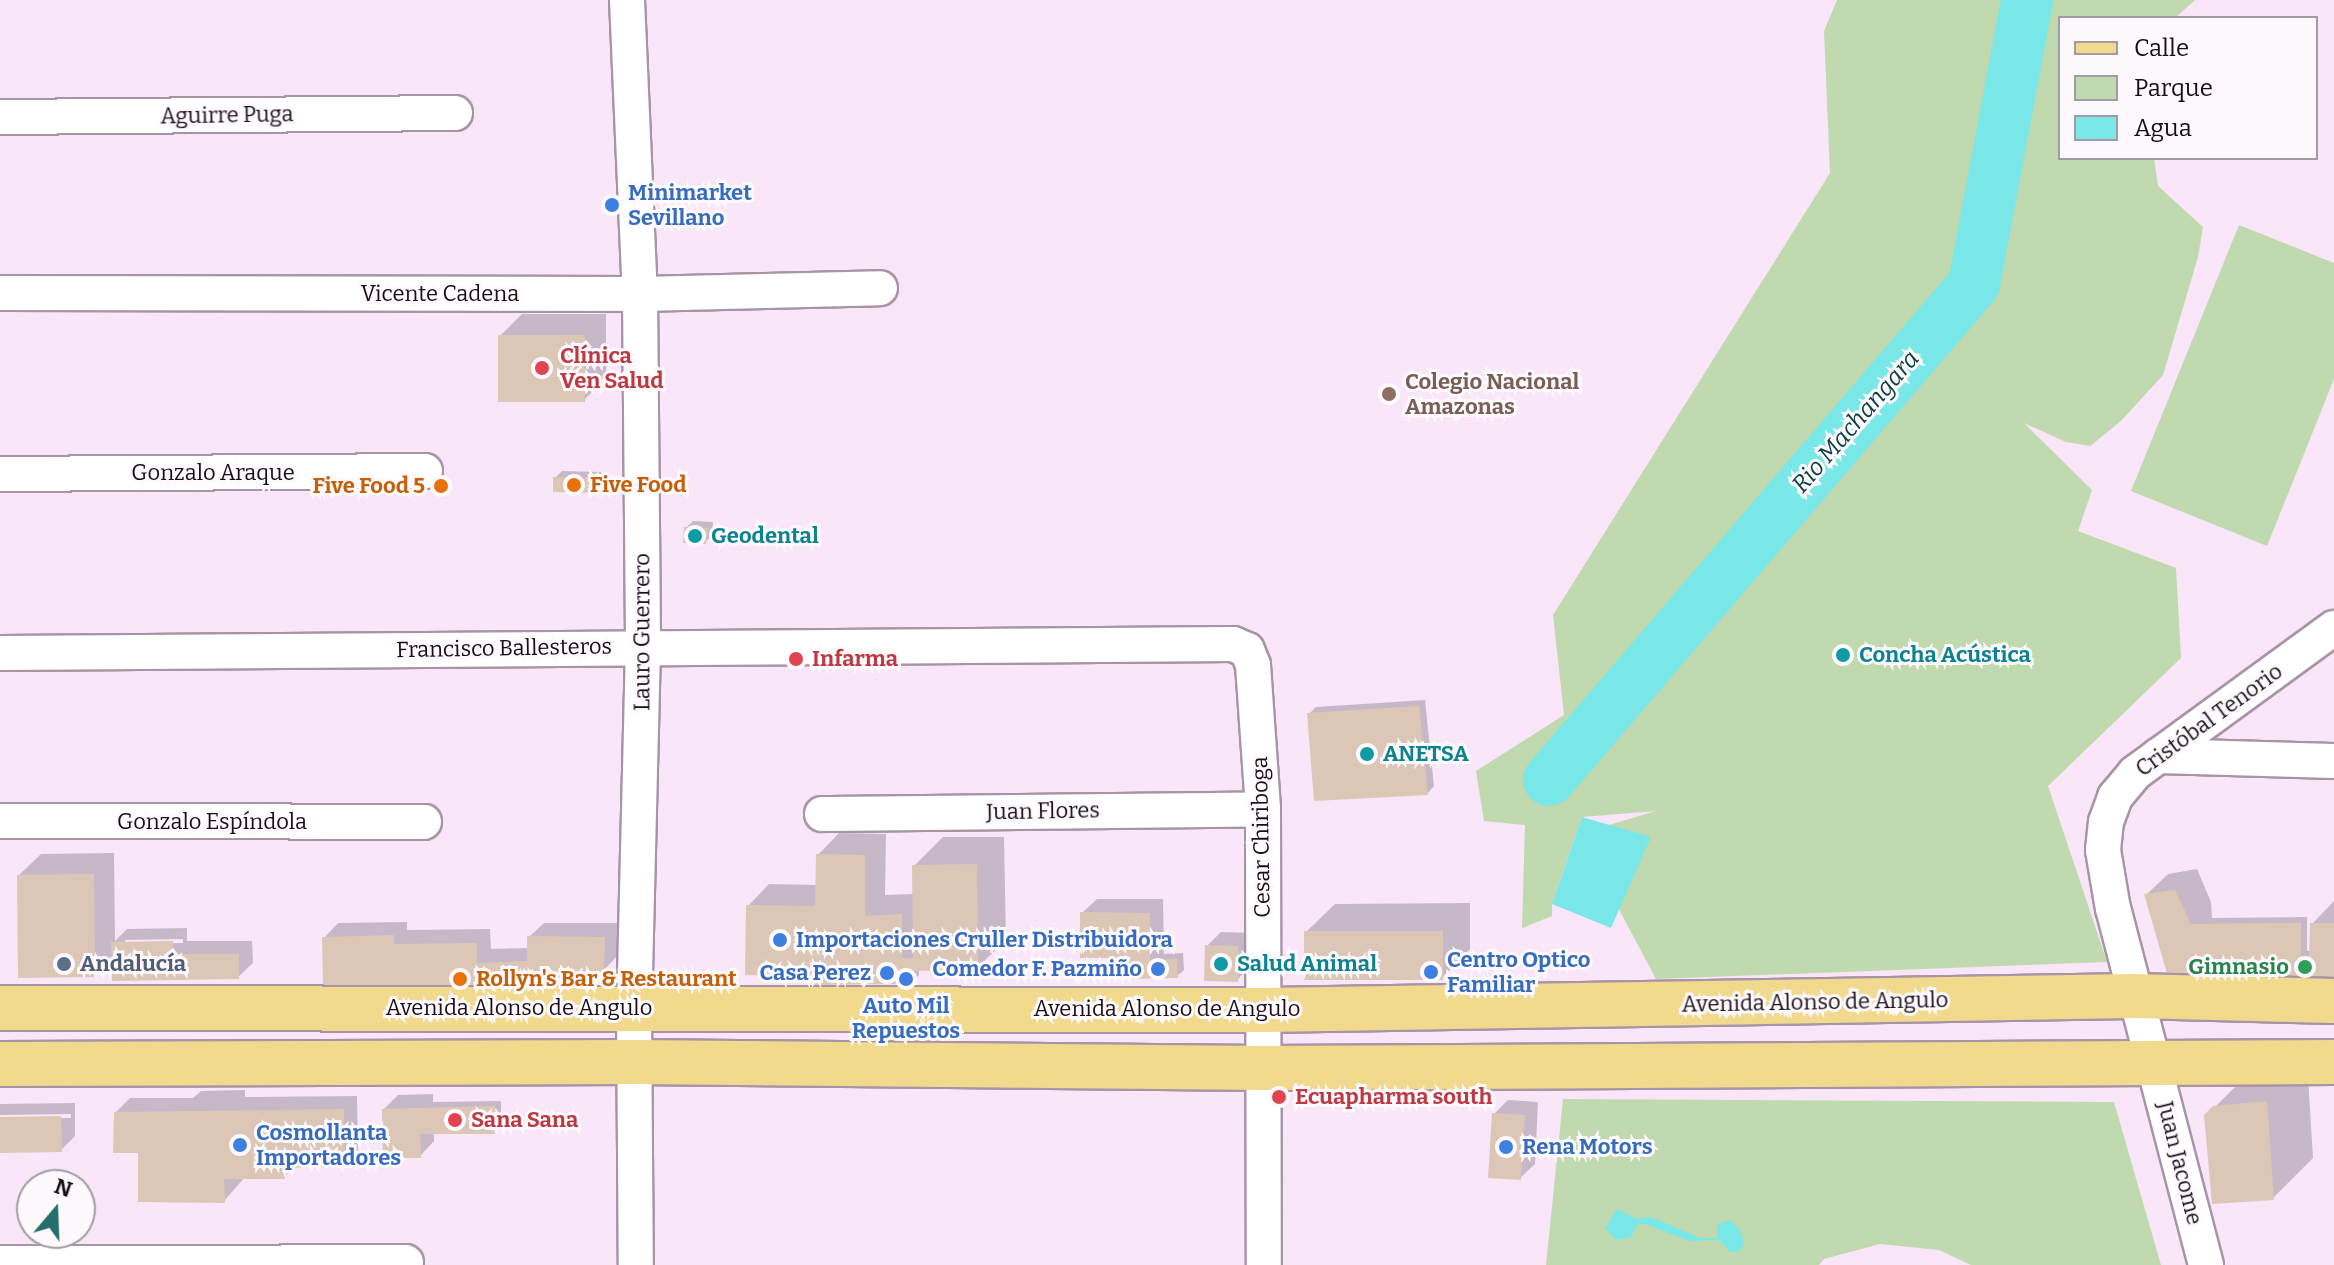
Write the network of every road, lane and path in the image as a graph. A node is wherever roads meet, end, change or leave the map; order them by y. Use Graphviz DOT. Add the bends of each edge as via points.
graph roads {
  1 [pos="627,0"];
  2 [pos="455,113"];
  3 [pos="0,117"];
  4 [pos="880,288"];
  5 [pos="0,293"];
  6 [pos="640,294"];
  7 [pos="425,471"];
  8 [pos="0,474"];
  9 [pos="2334,628"];
  10 [pos="643,647"];
  11 [pos="1247,650"];
  12 [pos="0,653"];
  13 [pos="2158,756"];
  14 [pos="2334,761"];
  15 [pos="1263,809"];
  16 [pos="822,814"];
  17 [pos="0,821"];
  18 [pos="424,822"];
  19 [pos="2133,996"];
  20 [pos="2334,1001"];
  21 [pos="0,1008"];
  22 [pos="634,1008"];
  23 [pos="1264,1010"];
  24 [pos="2154,1061"];
  25 [pos="634,1062"];
  26 [pos="2334,1062"];
  27 [pos="0,1064"];
  28 [pos="1263,1068"];
  29 [pos="406,1262"];
  30 [pos="0,1263"];
  31 [pos="636,1265"];
  32 [pos="1264,1265"];
  33 [pos="2206,1265"];
  1 -- 6 [label="street, Lauro Guerrero"];
  2 -- 3 [label="street, Aguirre Puga"];
  4 -- 6 [label="street, Vicente Cadena"];
  5 -- 6 [label="street, Vicente Cadena"];
  6 -- 10 [label="street, Lauro Guerrero"];
  7 -- 8 [label="street, Gonzalo Araque"];
  9 -- 13 [label="street, Cristóbal Tenorio"];
  10 -- 11 [label="street, Francisco Ballesteros" via="1233,644"];
  10 -- 12 [label="street, Francisco Ballesteros"];
  10 -- 22 [label="street, Lauro Guerrero"];
  11 -- 15 [label="street, Cesar Chiriboga" via="1253,665"];
  13 -- 14 [label="street"];
  13 -- 19 [label="street, Cristóbal Tenorio" via="2124,784 2103,835"];
  15 -- 16 [label="street, Juan Flores"];
  15 -- 23 [label="street, Cesar Chiriboga"];
  17 -- 18 [label="street, Gonzalo Espíndola"];
  19 -- 20 [label="main road, Avenida Alonso de Angulo"];
  19 -- 23 [label="main road, Avenida Alonso de Angulo"];
  19 -- 24 [label="street, Cristóbal Tenorio"];
  21 -- 22 [label="main road, Avenida Alonso de Angulo"];
  22 -- 23 [label="main road, Avenida Alonso de Angulo"];
  22 -- 25 [label="street, Lauro Guerrero"];
  23 -- 28 [label="street, Cesar Chiriboga"];
  24 -- 26 [label="main road"];
  24 -- 28 [label="main road"];
  24 -- 33 [label="street, Juan Jacome"];
  25 -- 27 [label="main road"];
  25 -- 28 [label="main road"];
  25 -- 31 [label="street, Lauro Guerrero"];
  28 -- 32 [label="street, Cesar Chiriboga"];
  29 -- 30 [label="street"];
}
